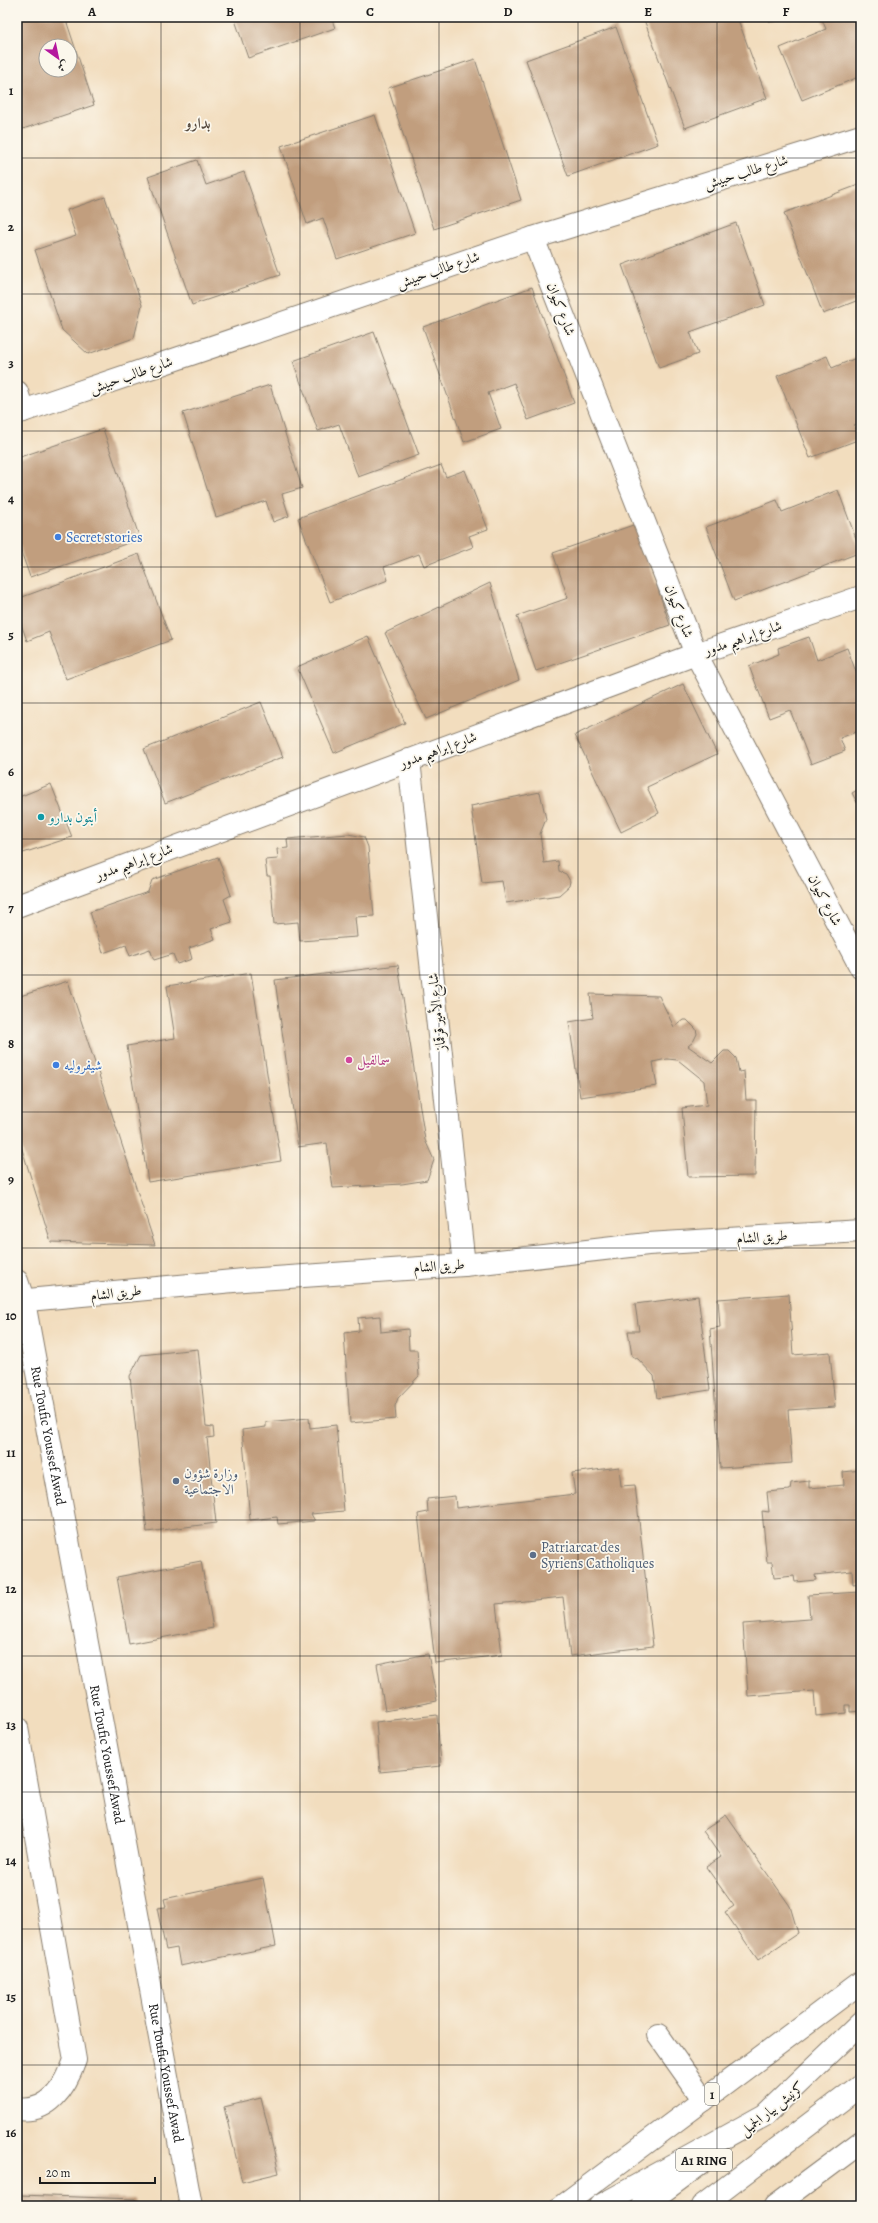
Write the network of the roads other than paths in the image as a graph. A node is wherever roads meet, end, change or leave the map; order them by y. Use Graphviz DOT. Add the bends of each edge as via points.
graph roads {
  1 [pos="861,136"];
  2 [pos="534,238"];
  3 [pos="19,405"];
  4 [pos="861,597"];
  5 [pos="696,654"];
  6 [pos="409,760"];
  7 [pos="17,906"];
  8 [pos="861,968"];
  9 [pos="861,1231"];
  10 [pos="464,1264"];
  11 [pos="17,1281"];
  12 [pos="20,1302"];
  13 [pos="17,1728"];
  14 [pos="861,1982"];
  15 [pos="861,2023"];
  16 [pos="658,2035"];
  17 [pos="861,2040"];
  18 [pos="861,2086"];
  19 [pos="704,2100"];
  20 [pos="861,2101"];
  21 [pos="17,2109"];
  22 [pos="765,2115"];
  23 [pos="783,2144"];
  24 [pos="859,2146"];
  25 [pos="191,2206"];
  26 [pos="562,2206"];
  27 [pos="600,2206"];
  28 [pos="643,2206"];
  29 [pos="702,2206"];
  30 [pos="721,2206"];
  31 [pos="775,2206"];
  1 -- 2 [label="main road, شارع طالب حبيش"];
  2 -- 3 [label="main road, شارع طالب حبيش"];
  2 -- 5 [label="main road, شارع كيوان"];
  4 -- 5 [label="main road, شارع إبراهيم مدور"];
  5 -- 6 [label="main road, شارع إبراهيم مدور"];
  5 -- 8 [label="main road, شارع كيوان"];
  6 -- 7 [label="main road, شارع إبراهيم مدور"];
  6 -- 10 [label="main road, شارع الأمير قرقماز"];
  9 -- 10 [label="main road, طريق الشام" via="648,1244"];
  10 -- 12 [label="main road, طريق الشام" via="244,1280"];
  11 -- 12 [label="main road, Rue Toufic Youssef Awad"];
  12 -- 25 [label="main road, Rue Toufic Youssef Awad"];
  13 -- 21 [label="main road" via="75,2060 68,2079 51,2101 27,2110"];
  14 -- 19 [label="main road, 1"];
  15 -- 22 [label="main road"];
  16 -- 19 [label="main road"];
  17 -- 22 [label="main road, كرنيش بيار الجميل / A1 RING"];
  18 -- 23 [label="main road, A1 RING"];
  19 -- 26 [label="main road, 1"];
  20 -- 23 [label="main road"];
  22 -- 27 [label="main road"];
  22 -- 28 [label="main road, كرنيش بيار الجميل / A1 RING"];
  23 -- 29 [label="main road, A1 RING"];
  23 -- 30 [label="main road"];
  24 -- 31 [label="main road"];
}
